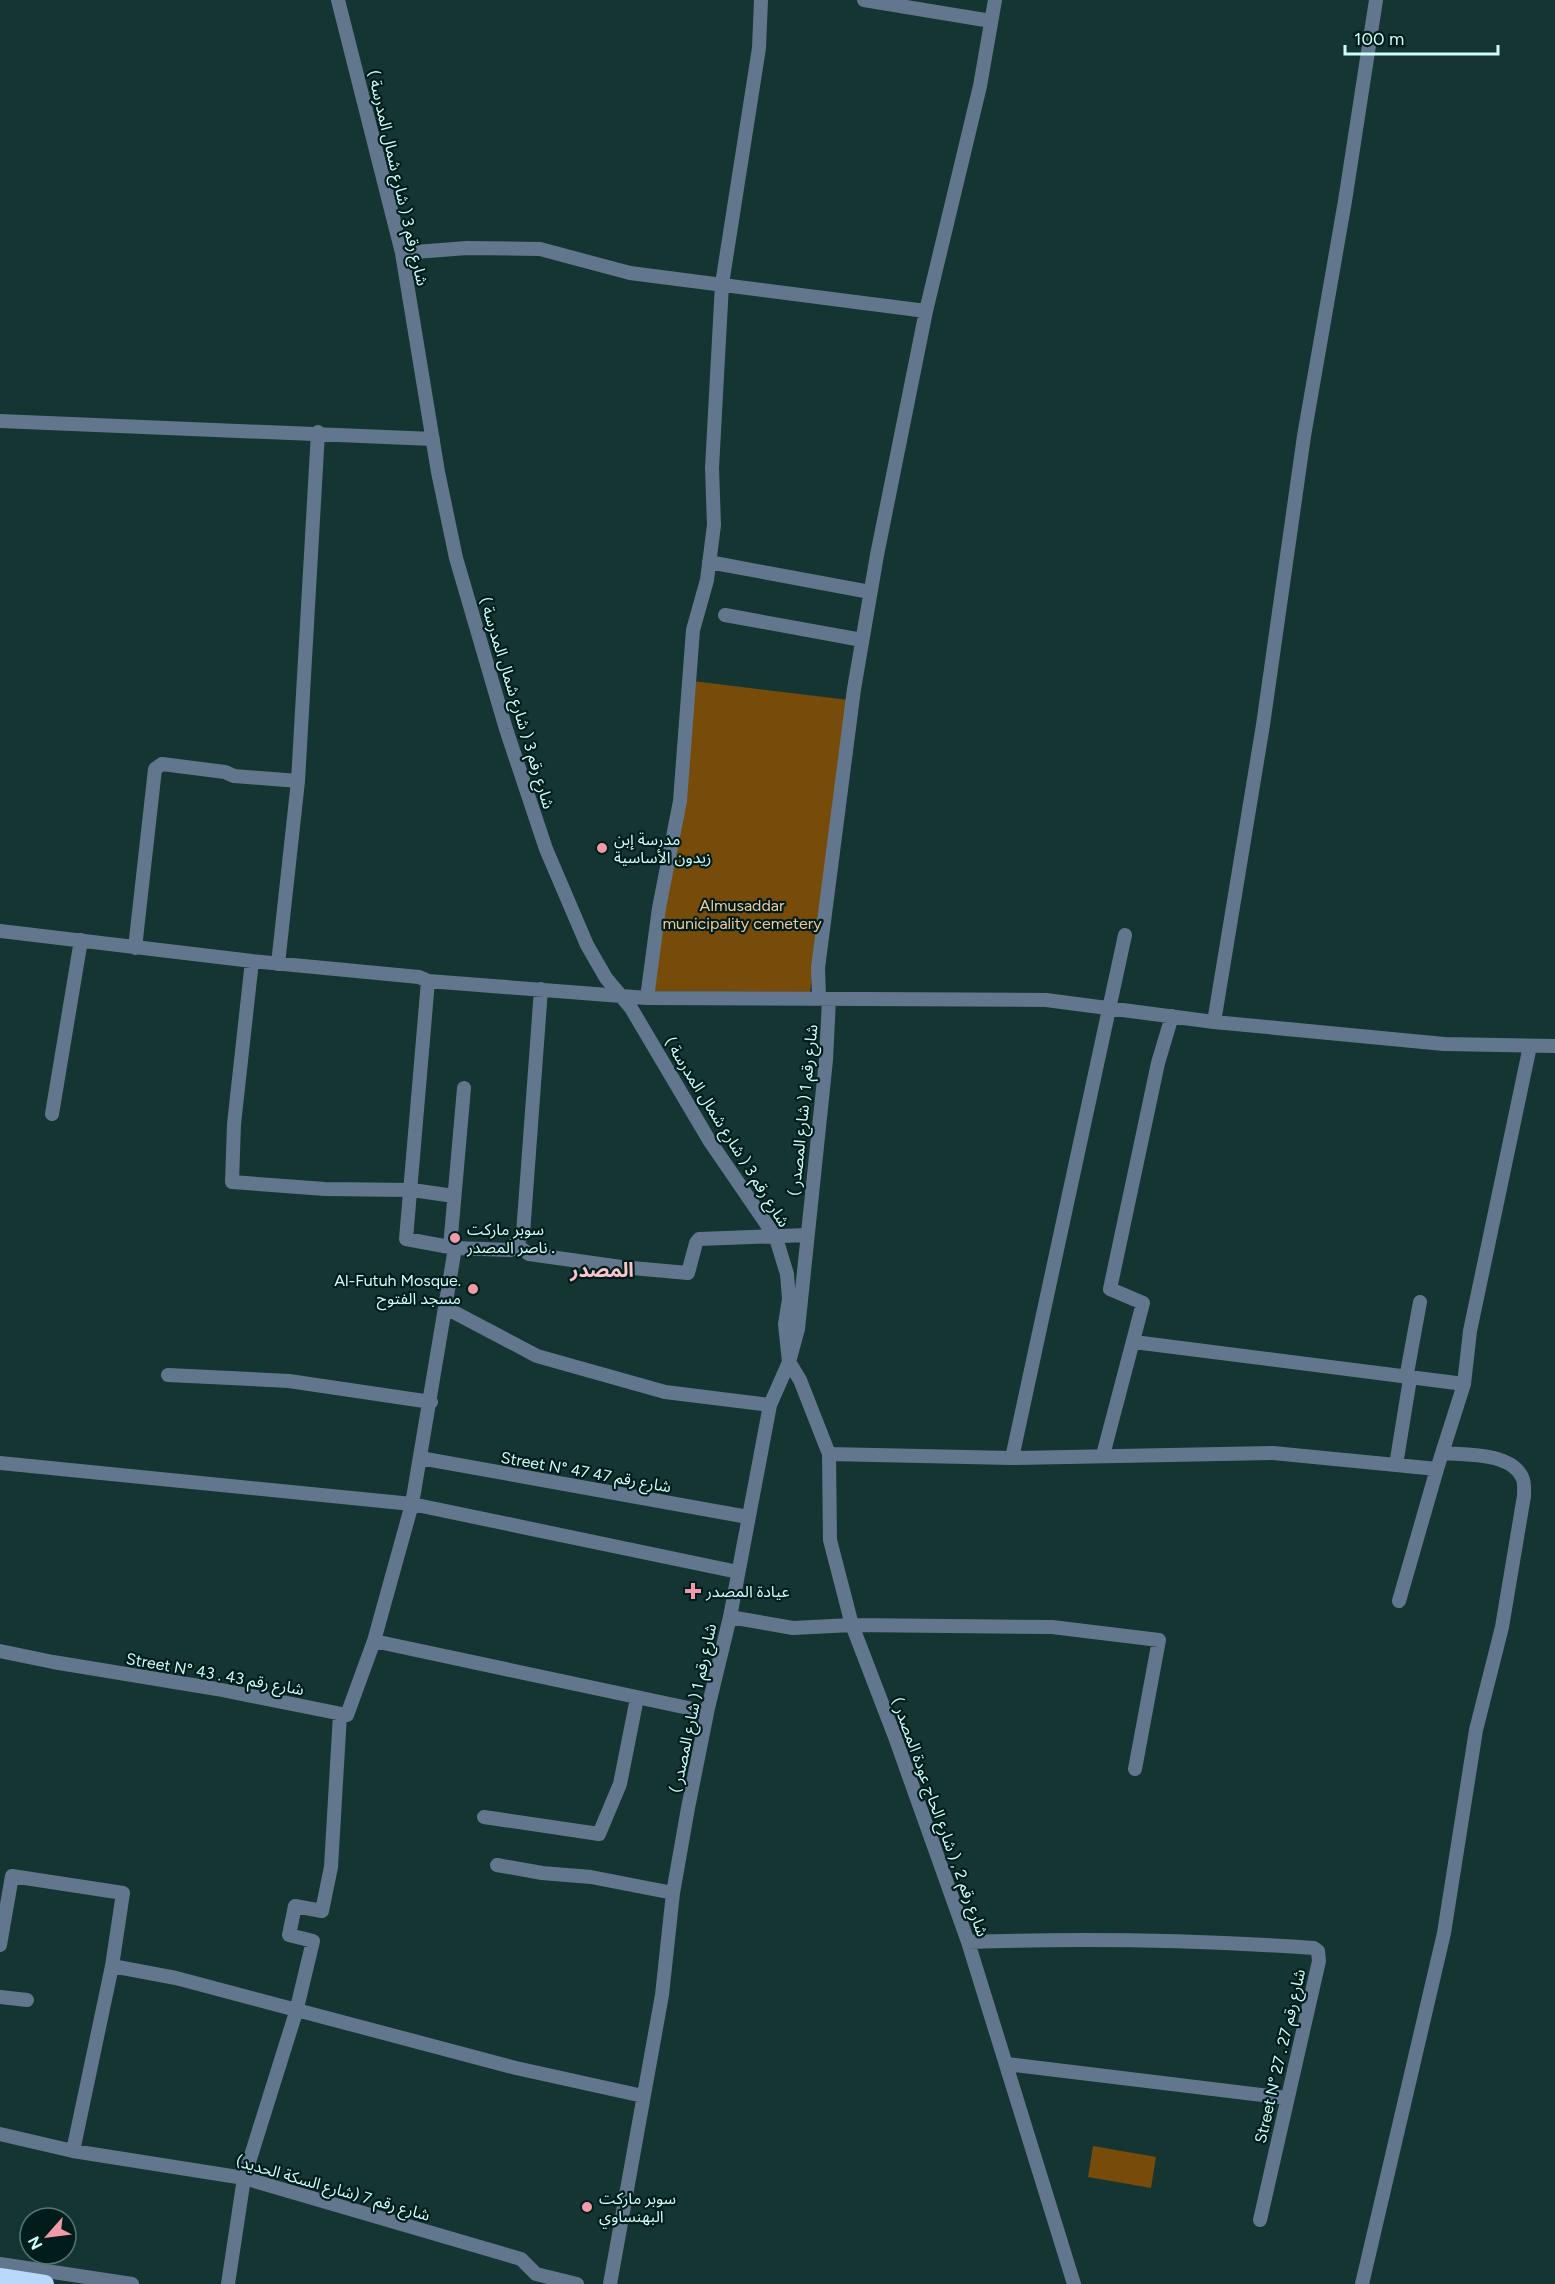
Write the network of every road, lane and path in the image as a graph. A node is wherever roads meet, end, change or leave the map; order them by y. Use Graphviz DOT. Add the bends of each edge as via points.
graph roads {
  1 [pos="338,0"];
  2 [pos="760,0"];
  3 [pos="864,0"];
  4 [pos="995,0"];
  5 [pos="1376,0"];
  6 [pos="991,21"];
  7 [pos="402,253"];
  8 [pos="722,284"];
  9 [pos="926,311"];
  10 [pos="0,420"];
  11 [pos="318,432"];
  12 [pos="433,439"];
  13 [pos="709,562"];
  14 [pos="870,592"];
  15 [pos="725,615"];
  16 [pos="862,640"];
  17 [pos="298,781"];
  18 [pos="0,931"];
  19 [pos="1125,935"];
  20 [pos="81,940"];
  21 [pos="135,948"];
  22 [pos="252,961"];
  23 [pos="278,964"];
  24 [pos="428,981"];
  25 [pos="541,989"];
  26 [pos="621,994"];
  27 [pos="647,998"];
  28 [pos="824,998"];
  29 [pos="1108,1008"];
  30 [pos="1172,1016"];
  31 [pos="1214,1022"];
  32 [pos="1530,1046"];
  33 [pos="1555,1046"];
  34 [pos="464,1088"];
  35 [pos="52,1114"];
  36 [pos="412,1190"];
  37 [pos="454,1196"];
  38 [pos="807,1235"];
  39 [pos="776,1238"];
  40 [pos="515,1244"];
  41 [pos="453,1248"];
  42 [pos="1420,1302"];
  43 [pos="446,1308"];
  44 [pos="1134,1342"];
  45 [pos="789,1362"];
  46 [pos="168,1375"];
  47 [pos="1410,1378"];
  48 [pos="1464,1384"];
  49 [pos="431,1402"];
  50 [pos="770,1406"];
  51 [pos="1442,1453"];
  52 [pos="830,1454"];
  53 [pos="1103,1455"];
  54 [pos="420,1458"];
  55 [pos="1012,1458"];
  56 [pos="0,1463"];
  57 [pos="1396,1465"];
  58 [pos="1437,1469"];
  59 [pos="412,1504"];
  60 [pos="748,1517"];
  61 [pos="738,1572"];
  62 [pos="1399,1601"];
  63 [pos="730,1617"];
  64 [pos="852,1624"];
  65 [pos="374,1641"];
  66 [pos="0,1651"];
  67 [pos="637,1698"];
  68 [pos="707,1712"];
  69 [pos="340,1714"];
  70 [pos="1135,1769"];
  71 [pos="484,1816"];
  72 [pos="496,1865"];
  73 [pos="673,1893"];
  74 [pos="968,1942"];
  75 [pos="0,1945"];
  76 [pos="112,1966"];
  77 [pos="0,1996"];
  78 [pos="27,2000"];
  79 [pos="296,2012"];
  80 [pos="1007,2064"];
  81 [pos="643,2096"];
  82 [pos="1287,2098"];
  83 [pos="0,2134"];
  84 [pos="72,2151"];
  85 [pos="244,2178"];
  86 [pos="1260,2220"];
  87 [pos="0,2264"];
  88 [pos="0,2277"];
  89 [pos="45,2284"];
  90 [pos="132,2284"];
  91 [pos="228,2284"];
  92 [pos="577,2284"];
  93 [pos="610,2284"];
  94 [pos="1074,2284"];
  95 [pos="1362,2284"];
  1 -- 7 [label="street, شارع رقم 3 ( شارع شمال المدرسة )"];
  2 -- 8 [label="street" via="759,48"];
  3 -- 6 [label="street"];
  4 -- 6 [label="street, شارع رقم 1 ( شارع المصدر )"];
  5 -- 31 [label="street"];
  6 -- 9 [label="street, شارع رقم 1 ( شارع المصدر )" via="980,86"];
  7 -- 8 [label="street" via="467,248 540,249 630,273"];
  7 -- 12 [label="street, شارع رقم 3 ( شارع شمال المدرسة )"];
  8 -- 9 [label="street"];
  8 -- 13 [label="street" via="712,468 714,525"];
  9 -- 14 [label="street, شارع رقم 1 ( شارع المصدر )"];
  10 -- 11 [label="street"];
  11 -- 12 [label="street"];
  11 -- 17 [label="street"];
  12 -- 26 [label="street, شارع رقم 3 ( شارع شمال المدرسة )" via="456,558 546,849 587,945 606,978"];
  13 -- 14 [label="street"];
  13 -- 27 [label="street" via="693,630 681,801 659,908"];
  14 -- 16 [label="street, شارع رقم 1 ( شارع المصدر )"];
  15 -- 16 [label="street"];
  16 -- 28 [label="street, شارع رقم 1 ( شارع المصدر )" via="820,958"];
  17 -- 21 [label="street" via="162,764 154,769"];
  17 -- 23 [label="street"];
  18 -- 20 [label="street"];
  19 -- 29 [label="street"];
  20 -- 21 [label="street"];
  20 -- 35 [label="street"];
  21 -- 22 [label="street"];
  22 -- 23 [label="street"];
  22 -- 36 [label="street" via="234,1124 232,1182"];
  23 -- 24 [label="street"];
  24 -- 25 [label="street"];
  24 -- 36 [label="street"];
  25 -- 26 [label="street"];
  25 -- 40 [label="street" via="523,1234"];
  26 -- 27 [label="street"];
  26 -- 39 [label="street, شارع رقم 3 ( شارع شمال المدرسة )" via="709,1140"];
  27 -- 28 [label="street"];
  28 -- 29 [label="street" via="1046,1000"];
  28 -- 38 [label="street, شارع رقم 1 ( شارع المصدر )" via="826,1059"];
  29 -- 30 [label="street"];
  29 -- 55 [label="street"];
  30 -- 31 [label="street"];
  30 -- 44 [label="street" via="1158,1063 1110,1288 1143,1303"];
  31 -- 32 [label="street" via="1444,1044"];
  32 -- 33 [label="street"];
  32 -- 48 [label="street" via="1470,1331"];
  34 -- 37 [label="street"];
  36 -- 37 [label="street"];
  36 -- 41 [label="street" via="406,1239"];
  37 -- 41 [label="street"];
  38 -- 39 [label="street"];
  38 -- 45 [label="street, شارع رقم 1 ( شارع المصدر )" via="798,1329"];
  39 -- 40 [label="street" via="699,1239 688,1273 529,1254"];
  39 -- 45 [label="street, شارع رقم 3 ( شارع شمال المدرسة )" via="787,1274 785,1324"];
  40 -- 41 [label="street" via="511,1250"];
  41 -- 43 [label="street"];
  42 -- 47 [label="street" via="1407,1373"];
  43 -- 49 [label="street"];
  43 -- 50 [label="street" via="537,1356 665,1392"];
  44 -- 47 [label="street"];
  44 -- 53 [label="street"];
  45 -- 50 [label="street, شارع رقم 1 ( شارع المصدر )"];
  45 -- 52 [label="street, شارع رقم 2 , ( شارع الحاج عودة المصدر )"];
  46 -- 49 [label="street" via="289,1381"];
  47 -- 48 [label="street"];
  47 -- 57 [label="street"];
  48 -- 51 [label="street"];
  49 -- 54 [label="street"];
  50 -- 60 [label="street, شارع رقم 1 ( شارع المصدر )"];
  51 -- 58 [label="street"];
  51 -- 95 [label="street" via="1489,1457 1512,1464 1523,1478 1524,1496 1502,1627 1476,1730 1444,1933"];
  52 -- 55 [label="street"];
  52 -- 64 [label="street, شارع رقم 2 , ( شارع الحاج عودة المصدر )" via="830,1540"];
  53 -- 55 [label="street"];
  53 -- 57 [label="street" via="1273,1453"];
  54 -- 59 [label="street"];
  54 -- 60 [label="street, Street N° 47 شارع رقم 47"];
  56 -- 59 [label="street"];
  57 -- 58 [label="street"];
  58 -- 62 [label="street"];
  59 -- 61 [label="street"];
  59 -- 65 [label="street"];
  60 -- 61 [label="street, شارع رقم 1 ( شارع المصدر )"];
  61 -- 63 [label="street, شارع رقم 1 ( شارع المصدر )"];
  63 -- 64 [label="street" via="793,1628"];
  63 -- 68 [label="street, شارع رقم 1 ( شارع المصدر )"];
  64 -- 70 [label="street" via="1052,1627 1159,1640"];
  64 -- 74 [label="street, شارع رقم 2 , ( شارع الحاج عودة المصدر )"];
  65 -- 67 [label="street"];
  65 -- 69 [label="street" via="346,1715"];
  66 -- 69 [label="street, Street N° 43 . شارع رقم 43"];
  67 -- 68 [label="street"];
  67 -- 71 [label="street" via="620,1784 599,1834"];
  68 -- 73 [label="street, شارع رقم 1 ( شارع المصدر )"];
  69 -- 79 [label="street" via="331,1867 322,1911 295,1906 289,1935 313,1941"];
  72 -- 73 [label="street"];
  73 -- 81 [label="street, شارع رقم 1 ( شارع المصدر )" via="662,1995"];
  74 -- 80 [label="street, شارع رقم 2 , ( شارع الحاج عودة المصدر )"];
  74 -- 82 [label="street, Street N° 27 . شارع رقم 27" via="1066,1939 1314,1948 1319,1961"];
  75 -- 76 [label="street" via="12,1876 123,1893"];
  76 -- 79 [label="street" via="176,1978"];
  76 -- 84 [label="street"];
  77 -- 78 [label="street"];
  79 -- 81 [label="street"];
  79 -- 85 [label="street"];
  80 -- 82 [label="street"];
  80 -- 94 [label="street, شارع رقم 2 , ( شارع الحاج عودة المصدر )"];
  81 -- 93 [label="street, شارع رقم 1 ( شارع المصدر )"];
  82 -- 86 [label="street, Street N° 27 . شارع رقم 27"];
  83 -- 84 [label="street, شارع رقم 7 (شارع السكة الحديد)"];
  84 -- 85 [label="street, شارع رقم 7 (شارع السكة الحديد)"];
  85 -- 91 [label="street"];
  85 -- 92 [label="street, شارع رقم 7 (شارع السكة الحديد)" via="521,2259 536,2274"];
  87 -- 90 [label="street"];
  88 -- 89 [label="highway"];
}
